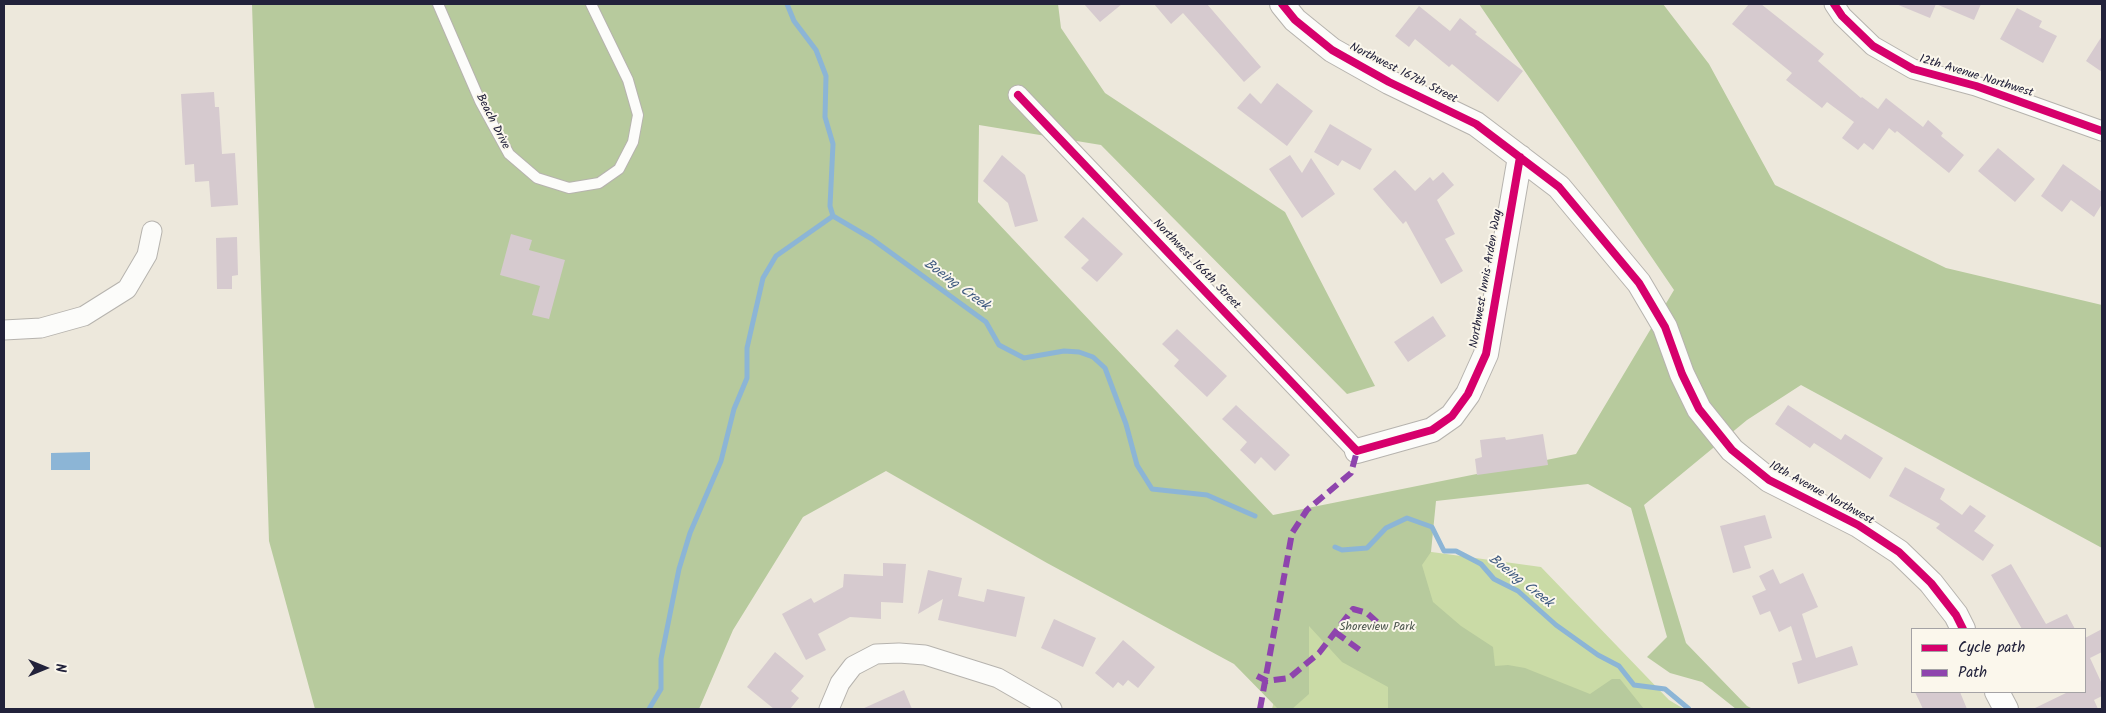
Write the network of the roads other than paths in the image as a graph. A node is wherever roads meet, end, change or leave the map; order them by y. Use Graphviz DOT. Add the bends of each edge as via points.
graph roads {
  1 [pos="438,4"];
  2 [pos="591,4"];
  3 [pos="1282,4"];
  4 [pos="1834,4"];
  5 [pos="1018,94"];
  6 [pos="2102,131"];
  7 [pos="1520,156"];
  8 [pos="152,231"];
  9 [pos="4,330"];
  10 [pos="1357,451"];
  11 [pos="1963,628"];
  12 [pos="1998,693"];
  13 [pos="829,709"];
  14 [pos="1052,709"];
  15 [pos="2006,709"];
  1 -- 2 [label="lane, Beach Drive" via="480,101 509,154 538,178 569,188 599,183 619,169 633,142 638,115 628,80"];
  3 -- 7 [label="street, Northwest 167th Street" via="1294,20 1332,50 1476,124"];
  4 -- 6 [label="street, 12th Avenue Northwest" via="1873,46 1913,69 1976,86"];
  5 -- 10 [label="street, Northwest 166th Street"];
  7 -- 10 [label="street, Northwest Innis Arden Way" via="1486,354 1468,394 1452,416 1432,430"];
  7 -- 11 [label="street, 10th Avenue Northwest" via="1559,187 1638,283 1665,327 1699,409 1732,450 1769,480 1858,526 1898,552 1931,583"];
  8 -- 9 [label="street" via="147,255 127,289 84,316 41,328"];
  12 -- 15 [label="street"];
  13 -- 14 [label="street" via="840,683 853,666 876,654 899,653 924,655 998,678"];
}
